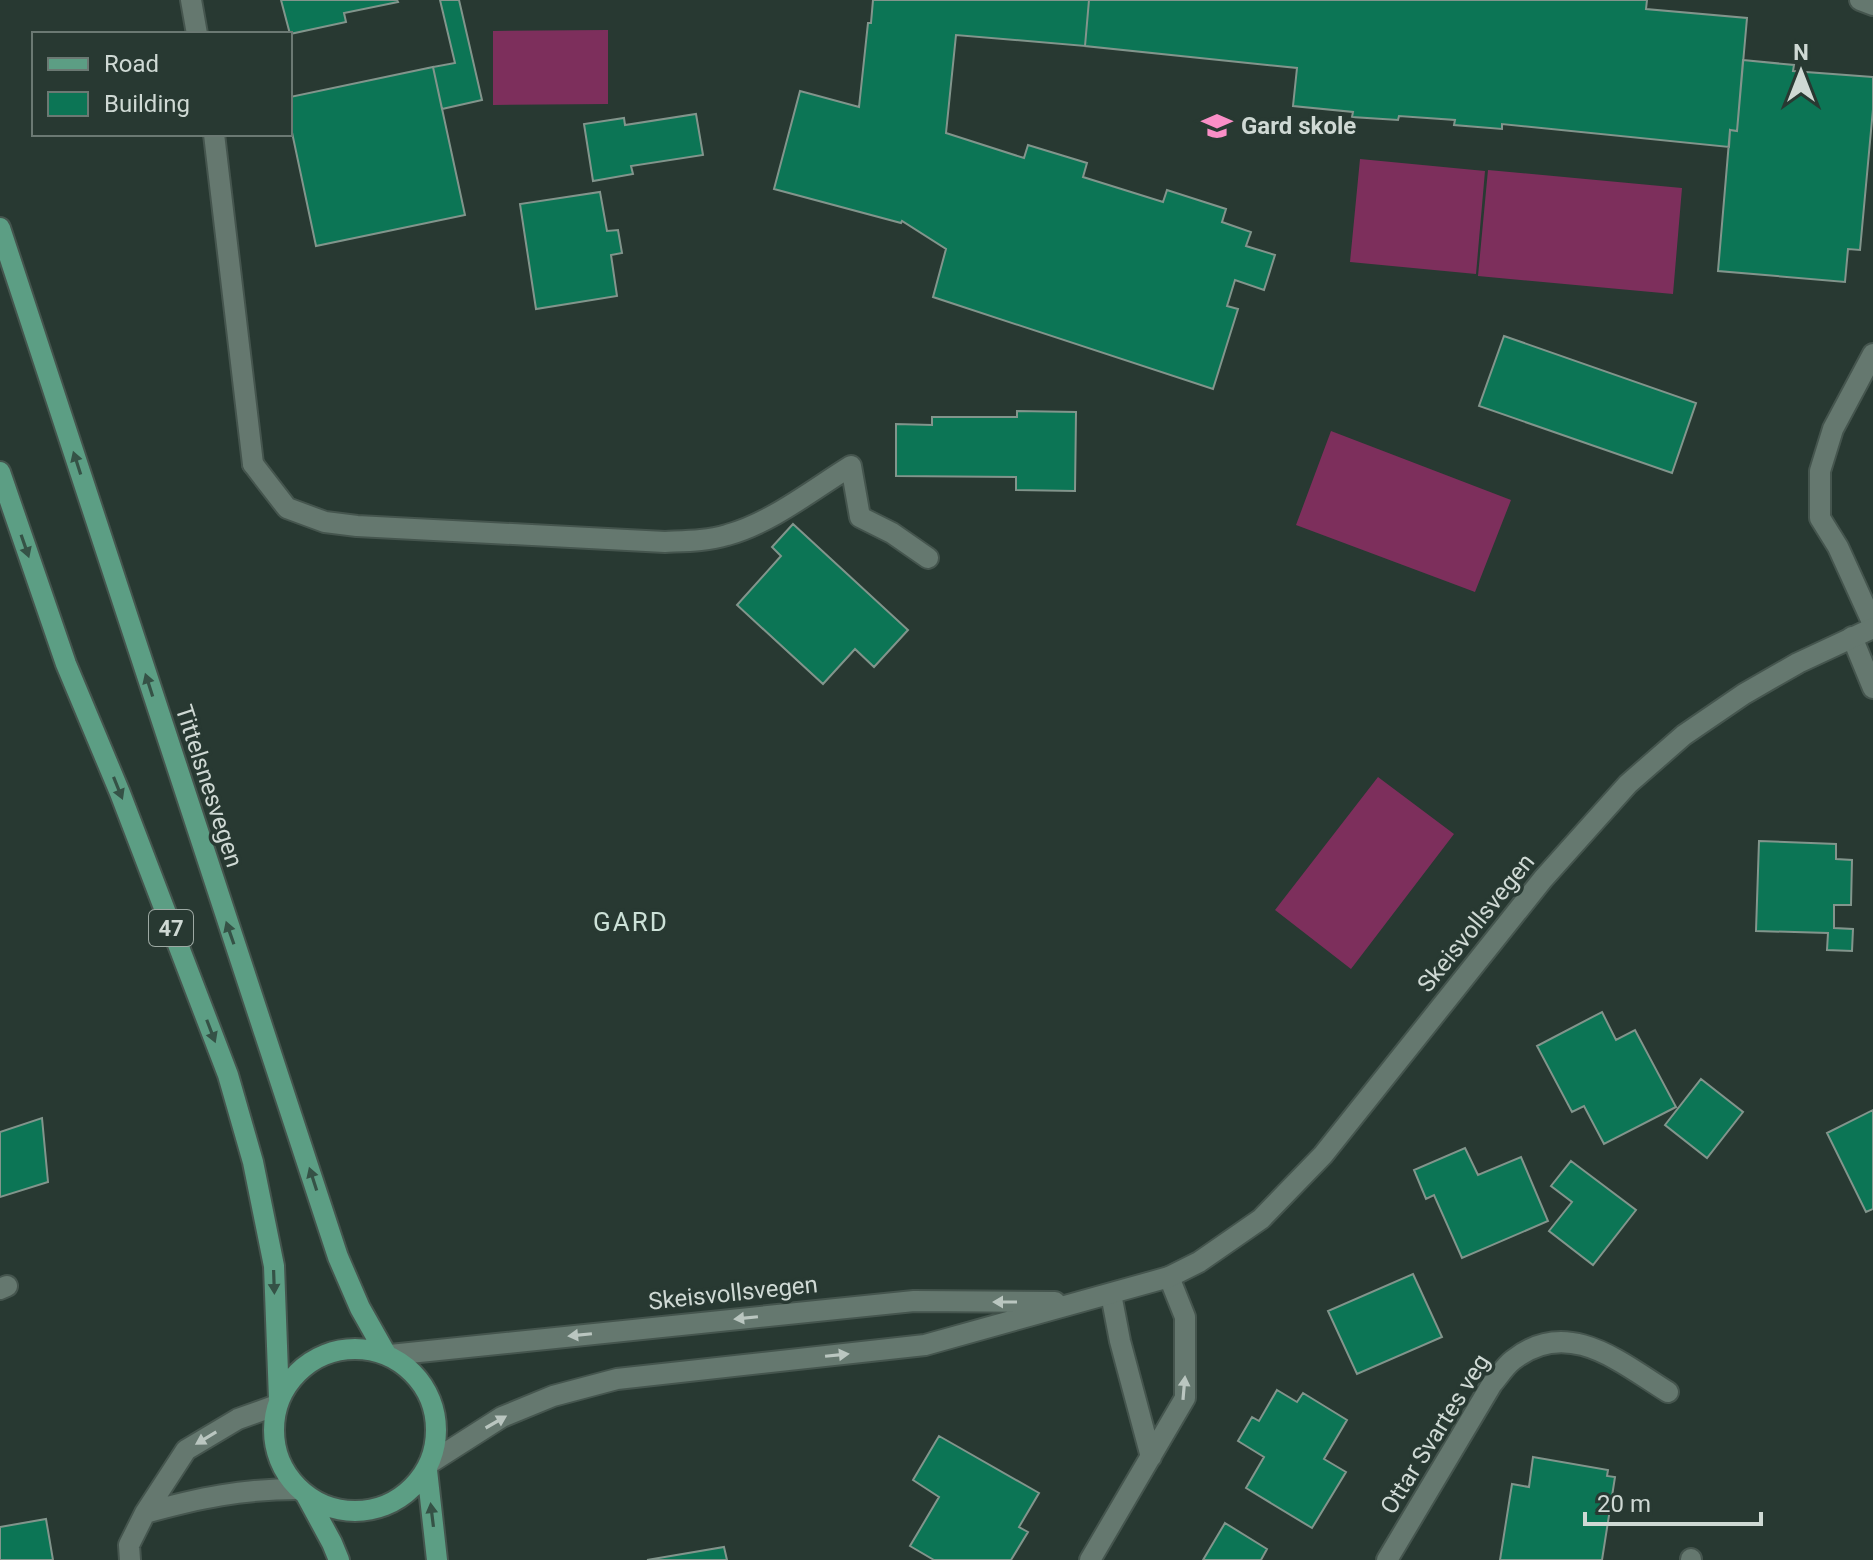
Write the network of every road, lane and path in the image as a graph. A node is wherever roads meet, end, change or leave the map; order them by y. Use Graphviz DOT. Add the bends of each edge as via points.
graph roads {
  1 [pos="191,0"];
  2 [pos="1860,0"];
  3 [pos="1873,5"];
  4 [pos="197,32"];
  5 [pos="214,136"];
  6 [pos="0,228"];
  7 [pos="1873,354"];
  8 [pos="0,472"];
  9 [pos="928,558"];
  10 [pos="1873,626"];
  11 [pos="1852,637"];
  12 [pos="1873,688"];
  13 [pos="1169,1277"];
  14 [pos="1111,1294"];
  15 [pos="1083,1302"];
  16 [pos="388,1354"];
  17 [pos="1668,1392"];
  18 [pos="278,1402"];
  19 [pos="1151,1457"];
  20 [pos="429,1466"];
  21 [pos="302,1492"];
  22 [pos="145,1513"];
  23 [pos="130,1560"];
  24 [pos="339,1560"];
  25 [pos="437,1560"];
  26 [pos="1090,1560"];
  27 [pos="1387,1560"];
  1 -- 4 [label="main road"];
  2 -- 3 [label="main road"];
  5 -- 9 [label="main road" via="253,464 287,508 325,522 387,528 708,540 787,507 851,466 860,517"];
  16 -- 6 [label="main road, Tittelsnesvegen / 47, one-way" via="338,1257"];
  7 -- 10 [label="main road" via="1833,429 1820,471 1820,518"];
  8 -- 18 [label="main road, 47, one-way" via="66,664 228,1075 274,1266"];
  10 -- 11 [label="main road, Skeisvollsvegen"];
  11 -- 12 [label="main road"];
  11 -- 13 [label="main road, Skeisvollsvegen" via="1744,694 1684,735 1628,784 1543,879 1323,1155 1261,1219"];
  13 -- 14 [label="main road, Skeisvollsvegen"];
  19 -- 13 [label="main road, one-way" via="1185,1398 1185,1317"];
  14 -- 15 [label="main road, Skeisvollsvegen"];
  14 -- 19 [label="main road"];
  15 -- 16 [label="main road, Skeisvollsvegen, one-way" via="914,1301"];
  20 -- 15 [label="main road, Skeisvollsvegen, one-way" via="502,1417 617,1379 925,1345"];
  16 -- 18 [label="main road" via="355,1347 324,1354 297,1371"];
  16 -- 20 [label="main road, 47" via="415,1373 432,1401 438,1432"];
  17 -- 27 [label="main road, Ottar Svartes veg" via="1599,1349 1572,1341 1543,1345 1514,1360 1492,1384"];
  18 -- 21 [label="main road, 47" via="273,1436 281,1465"];
  18 -- 22 [label="main road, one-way" via="186,1450"];
  19 -- 26 [label="main road"];
  20 -- 21 [label="main road" via="409,1491 386,1506 358,1512 330,1508"];
  25 -- 20 [label="main road, 47, one-way"];
  21 -- 22 [label="main road" via="255,1489"];
  21 -- 24 [label="main road, 47"];
  22 -- 23 [label="main road" via="129,1545"];
}
